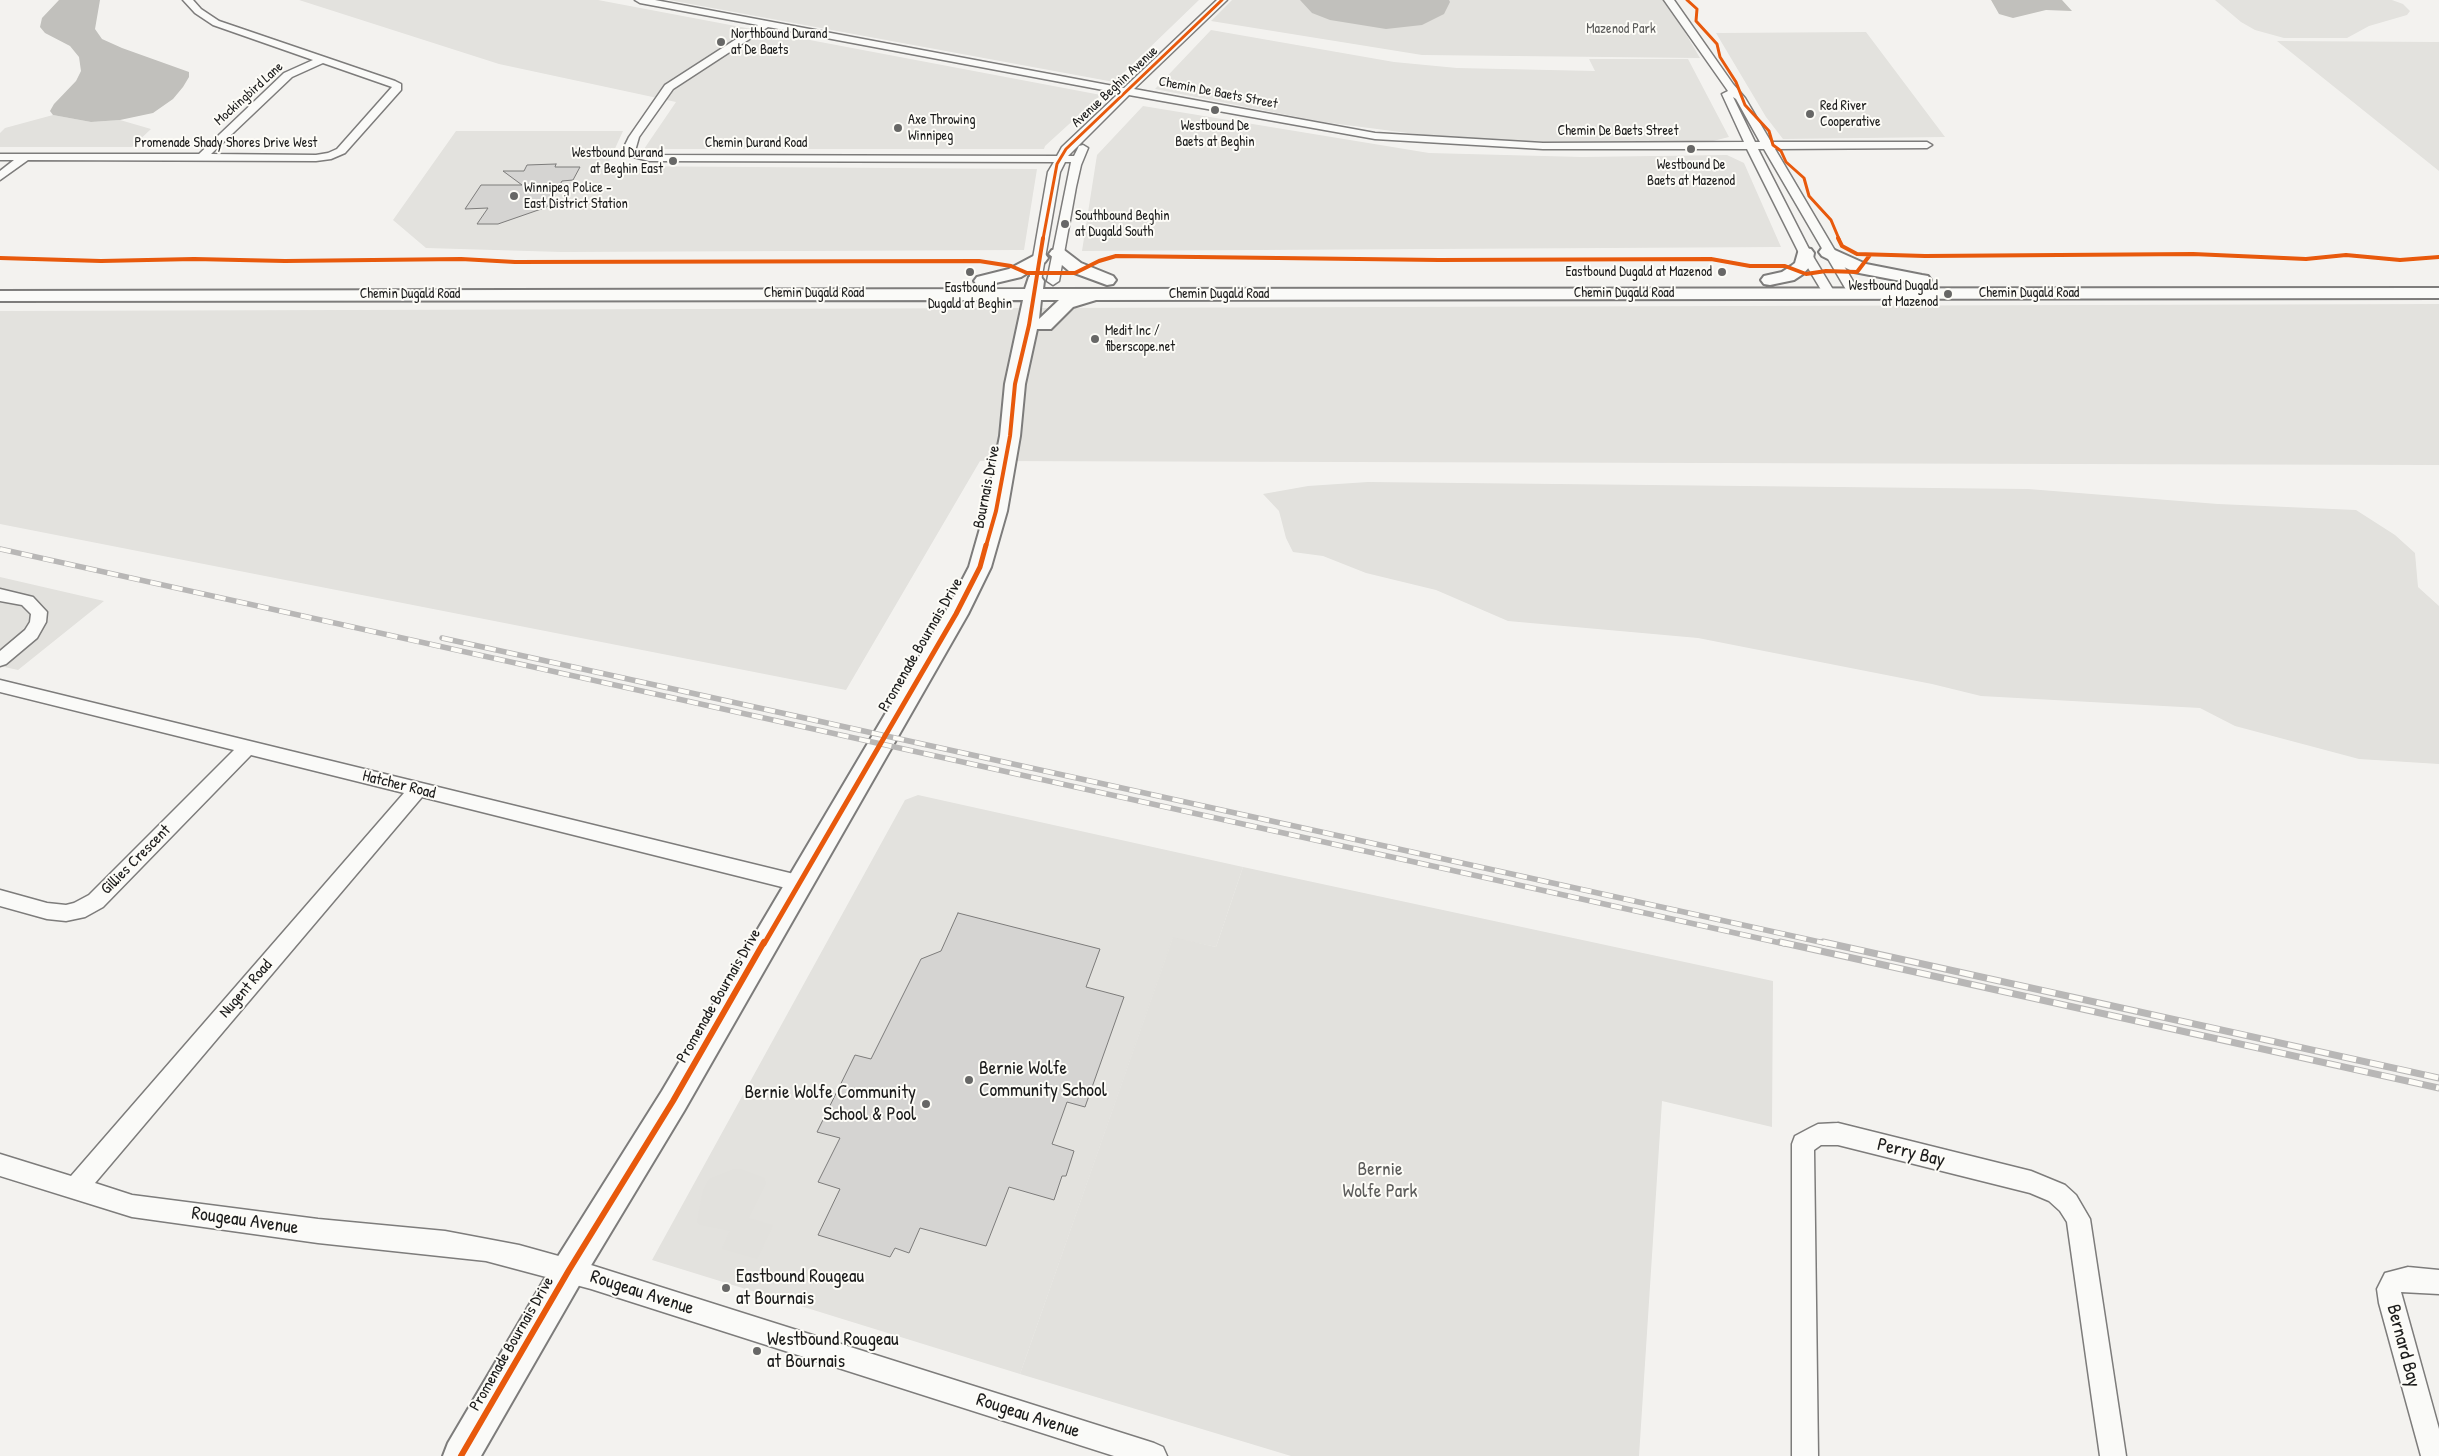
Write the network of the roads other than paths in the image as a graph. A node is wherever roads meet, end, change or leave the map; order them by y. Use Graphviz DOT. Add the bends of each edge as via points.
graph roads {
  1 [pos="188,0"];
  2 [pos="640,0"];
  3 [pos="1222,0"];
  4 [pos="1669,0"];
  5 [pos="766,24"];
  6 [pos="320,60"];
  7 [pos="1728,86"];
  8 [pos="1129,91"];
  9 [pos="1110,109"];
  10 [pos="1752,145"];
  11 [pos="1769,145"];
  12 [pos="1927,145"];
  13 [pos="25,157"];
  14 [pos="2,158"];
  15 [pos="201,158"];
  16 [pos="1061,158"];
  17 [pos="1078,159"];
  18 [pos="0,177"];
  19 [pos="1828,252"];
  20 [pos="1805,253"];
  21 [pos="1058,254"];
  22 [pos="1039,258"];
  23 [pos="2439,279"];
  24 [pos="1770,280"];
  25 [pos="1925,280"];
  26 [pos="983,281"];
  27 [pos="0,283"];
  28 [pos="1043,287"];
  29 [pos="1110,287"];
  30 [pos="1825,287"];
  31 [pos="1849,287"];
  32 [pos="967,293"];
  33 [pos="2439,293"];
  34 [pos="0,296"];
  35 [pos="1036,325"];
  36 [pos="988,544"];
  37 [pos="0,595"];
  38 [pos="0,660"];
  39 [pos="0,686"];
  40 [pos="247,748"];
  41 [pos="418,789"];
  42 [pos="798,883"];
  43 [pos="0,898"];
  44 [pos="0,1165"];
  45 [pos="75,1189"];
  46 [pos="569,1270"];
  47 [pos="2439,1282"];
  48 [pos="1148,1455"];
  49 [pos="461,1456"];
  50 [pos="1805,1456"];
  51 [pos="2113,1456"];
  52 [pos="2434,1456"];
  1 -- 6 [label="street, Promenade Shady Shores Drive West" via="216,23"];
  2 -- 5 [label="street, Chemin De Baets Street"];
  3 -- 8 [label="street, Avenue Beghin Avenue"];
  4 -- 7 [label="street"];
  5 -- 8 [label="street, Chemin De Baets Street"];
  5 -- 16 [label="street, Chemin Durand Road" via="669,87 634,137 628,149 630,153 649,158"];
  6 -- 15 [label="street, Mockingbird Lane" via="282,79"];
  6 -- 15 [label="street, Promenade Shady Shores Drive West" via="397,86 341,150 331,156 316,158"];
  7 -- 10 [label="street" via="1727,97"];
  7 -- 11 [label="street" via="1740,98"];
  8 -- 9 [label="street, Avenue Beghin Avenue"];
  8 -- 10 [label="street, Chemin De Baets Street" via="1375,136 1543,146"];
  9 -- 16 [label="street, Avenue Beghin Avenue" via="1077,138"];
  9 -- 17 [label="street, Avenue Beghin Avenue"];
  10 -- 11 [label="street, Chemin De Baets Street"];
  10 -- 20 [label="street"];
  11 -- 12 [label="street, Chemin De Baets Street"];
  11 -- 19 [label="street"];
  13 -- 14 [label="street, Promenade Shady Shores Drive West"];
  13 -- 15 [label="street, Promenade Shady Shores Drive West"];
  13 -- 18 [label="street"];
  16 -- 17 [label="street, Chemin Durand Road"];
  16 -- 22 [label="street, Avenue Beghin Avenue" via="1054,172"];
  17 -- 21 [label="street, Avenue Beghin Avenue"];
  19 -- 25 [label="main road" via="1860,268"];
  19 -- 31 [label="street"];
  20 -- 24 [label="main road" via="1803,264 1797,270 1788,276"];
  20 -- 30 [label="street"];
  21 -- 28 [label="street, Avenue Beghin Avenue"];
  21 -- 29 [label="main road"];
  22 -- 26 [label="main road" via="1015,273"];
  22 -- 28 [label="street, Avenue Beghin Avenue"];
  23 -- 25 [label="main road, Chemin Dugald Road"];
  24 -- 29 [label="main road, Chemin Dugald Road"];
  24 -- 30 [label="main road, Chemin Dugald Road"];
  25 -- 31 [label="main road, Chemin Dugald Road"];
  26 -- 27 [label="main road, Chemin Dugald Road"];
  26 -- 28 [label="main road, Chemin Dugald Road"];
  28 -- 29 [label="main road, Chemin Dugald Road"];
  28 -- 32 [label="main road, Chemin Dugald Road"];
  28 -- 35 [label="main road"];
  29 -- 30 [label="main road, Chemin Dugald Road"];
  29 -- 35 [label="main road" via="1067,304"];
  30 -- 31 [label="main road, Chemin Dugald Road"];
  31 -- 33 [label="main road, Chemin Dugald Road"];
  32 -- 34 [label="main road, Chemin Dugald Road"];
  32 -- 35 [label="main road" via="1012,303"];
  35 -- 36 [label="main road, Bournais Drive" via="1033,384 1010,436"];
  36 -- 42 [label="main road, Promenade Bournais Drive" via="956,614"];
  37 -- 38 [label="street" via="27,602 39,612 31,634"];
  39 -- 40 [label="street, Hatcher Road"];
  40 -- 41 [label="street, Hatcher Road"];
  40 -- 43 [label="street, Gillies Crescent" via="96,901 78,911 66,913"];
  41 -- 42 [label="street, Hatcher Road"];
  41 -- 45 [label="street, Nugent Road"];
  42 -- 46 [label="main road, Promenade Bournais Drive" via="673,1101"];
  44 -- 45 [label="street, Rougeau Avenue"];
  45 -- 46 [label="street, Rougeau Avenue" via="132,1206 486,1249"];
  46 -- 48 [label="street, Rougeau Avenue"];
  46 -- 49 [label="main road, Promenade Bournais Drive"];
  47 -- 52 [label="street, Bernard Bay" via="2408,1278 2393,1281 2389,1289"];
  50 -- 51 [label="street, Perry Bay" via="1804,1144 1818,1135 1838,1134 2031,1182 2057,1193 2068,1203 2078,1219"];
}
